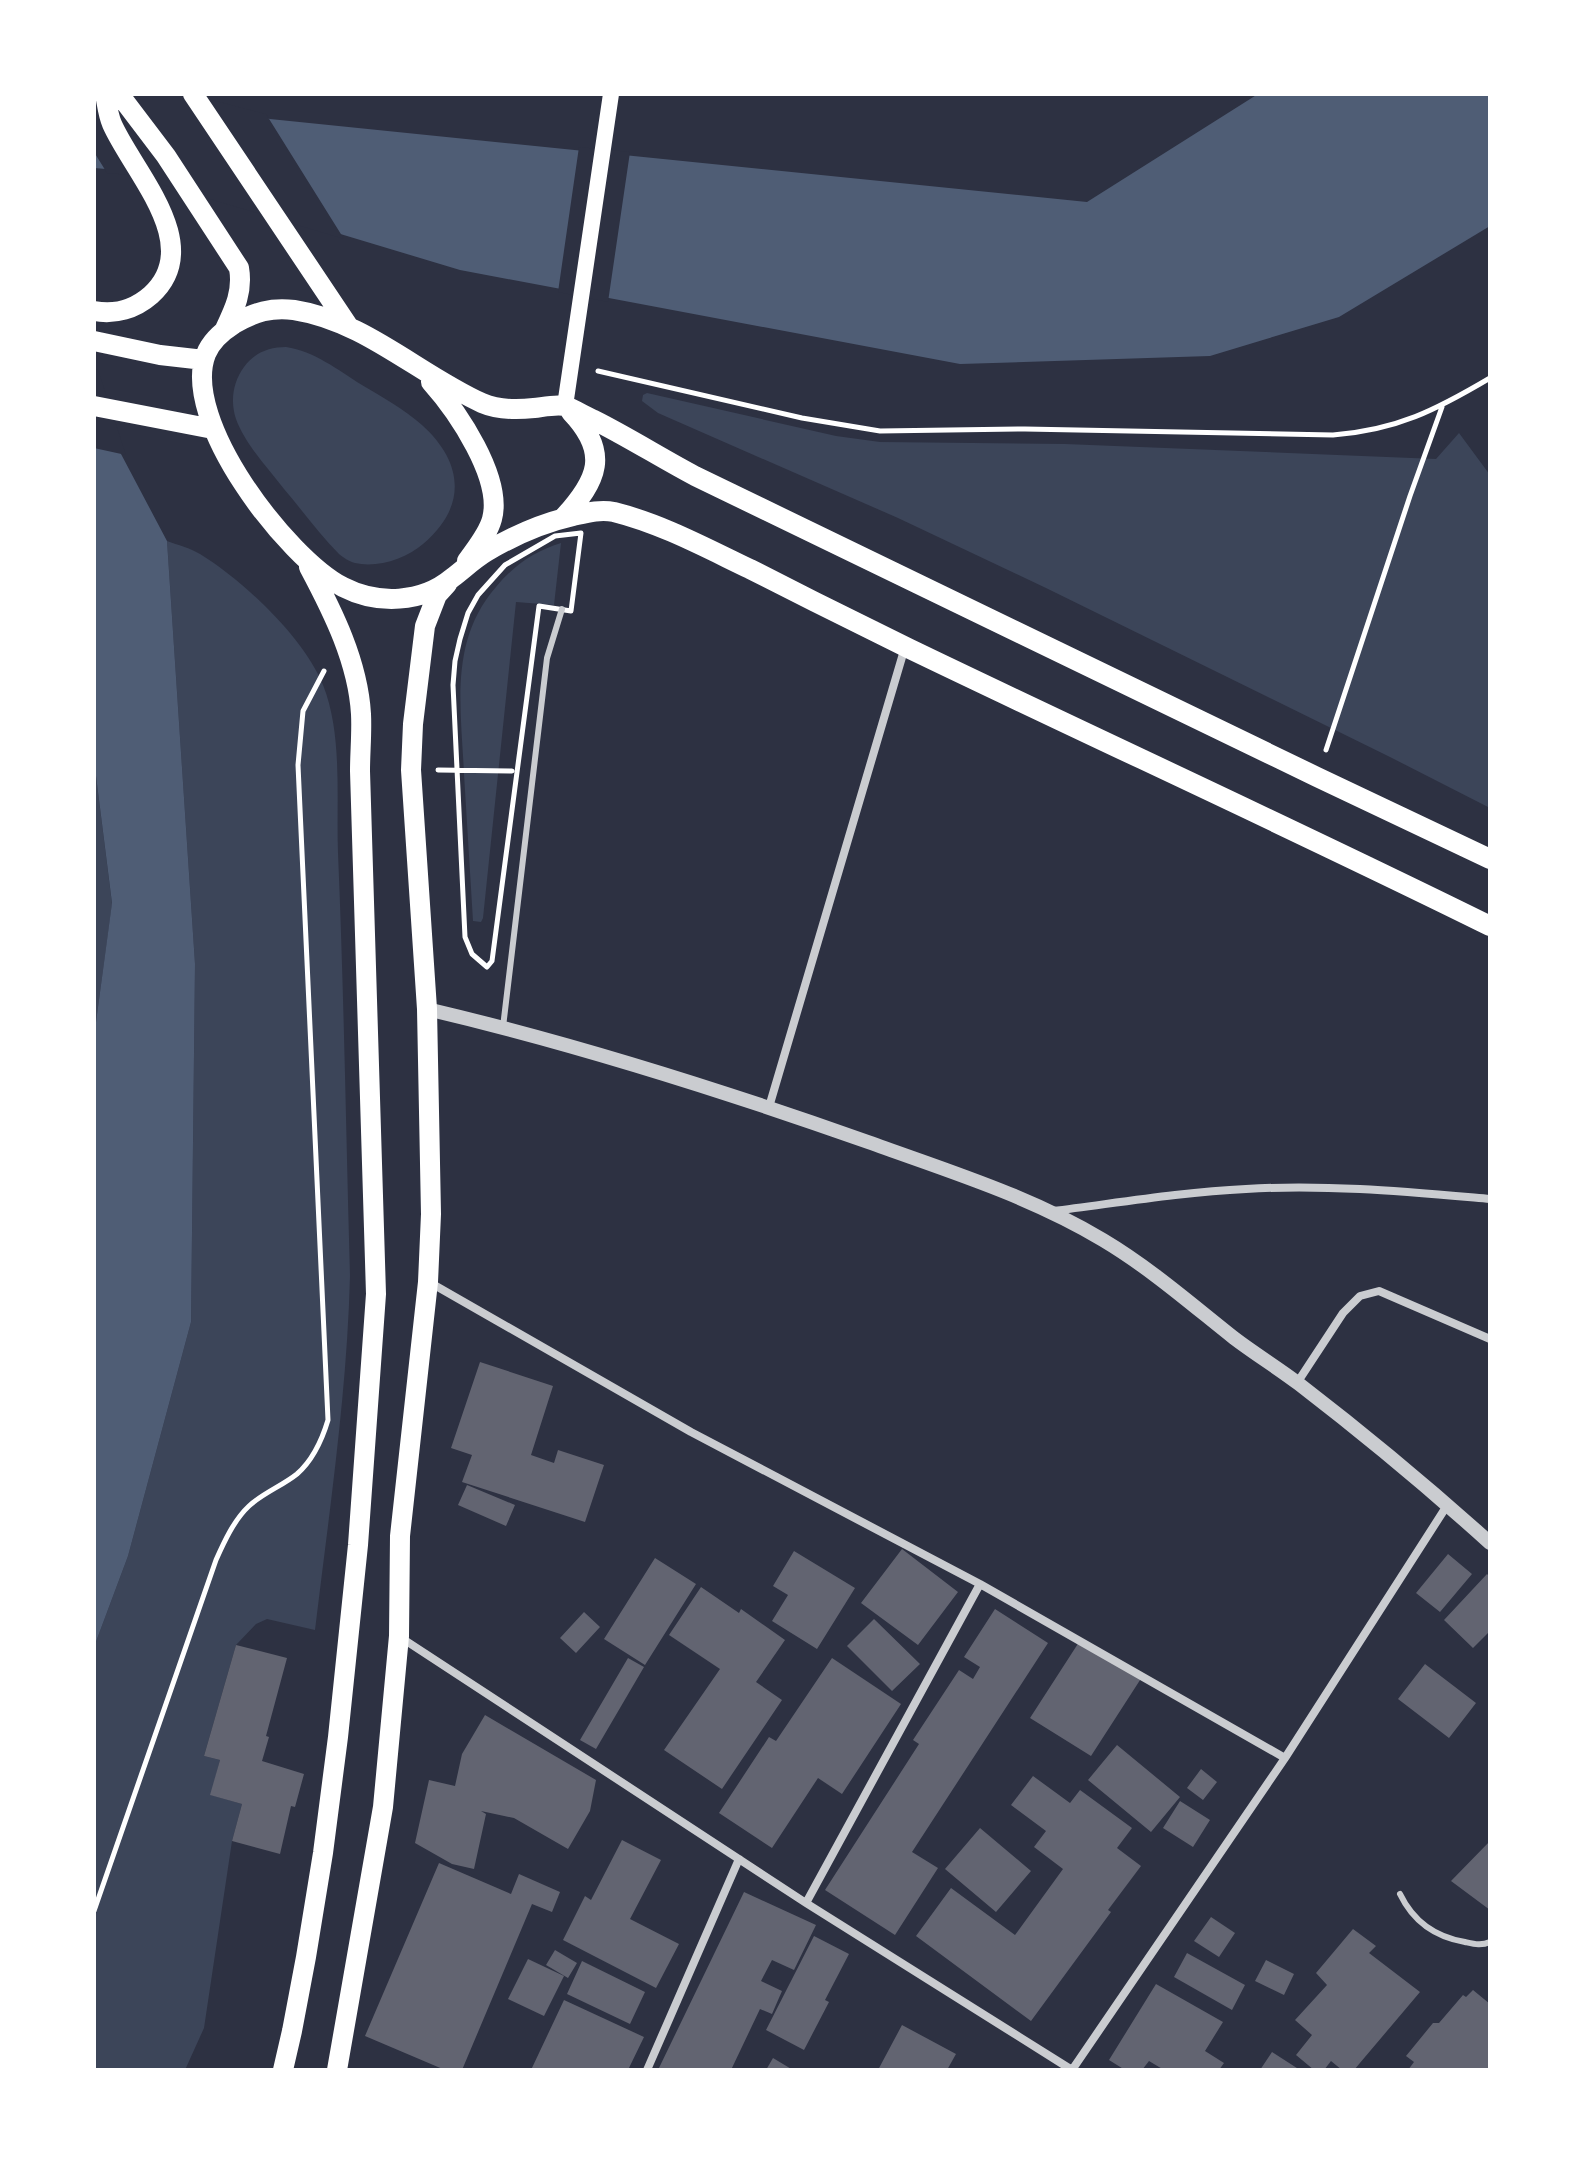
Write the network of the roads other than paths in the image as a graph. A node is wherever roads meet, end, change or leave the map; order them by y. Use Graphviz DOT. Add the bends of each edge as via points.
graph roads {
  1 [pos="105,94"];
  2 [pos="119,94"];
  3 [pos="193,94"];
  4 [pos="611,94"];
  5 [pos="103,312"];
  6 [pos="349,327"];
  7 [pos="225,329"];
  8 [pos="94,341"];
  9 [pos="204,360"];
  10 [pos="421,370"];
  11 [pos="94,406"];
  12 [pos="565,406"];
  13 [pos="213,429"];
  14 [pos="563,518"];
  15 [pos="305,560"];
  16 [pos="456,575"];
  17 [pos="562,609"];
  18 [pos="905,646"];
  19 [pos="1490,859"];
  20 [pos="1490,926"];
  21 [pos="427,1009"];
  22 [pos="503,1027"];
  23 [pos="769,1107"];
  24 [pos="1490,1199"];
  25 [pos="1050,1211"];
  26 [pos="428,1282"];
  27 [pos="1490,1339"];
  28 [pos="1297,1383"];
  29 [pos="1448,1504"];
  30 [pos="1490,1543"];
  31 [pos="980,1584"];
  32 [pos="399,1636"];
  33 [pos="1285,1758"];
  34 [pos="739,1859"];
  35 [pos="1400,1894"];
  36 [pos="806,1903"];
  37 [pos="1490,1942"];
  38 [pos="283,2070"];
  39 [pos="337,2070"];
  40 [pos="647,2070"];
  41 [pos="1072,2070"];
  1 -- 5 [label="main road" via="113,125 159,205 171,253 170,267 139,304"];
  2 -- 7 [label="main road" via="239,268 239,297"];
  3 -- 6 [label="main road"];
  4 -- 12 [label="main road"];
  6 -- 7 [label="main road" via="276,308"];
  6 -- 10 [label="main road"];
  7 -- 9 [label="main road"];
  8 -- 9 [label="main road"];
  9 -- 13 [label="main road" via="203,388"];
  10 -- 12 [label="main road" via="499,408"];
  10 -- 16 [label="main road" via="474,441 493,497 489,527"];
  11 -- 13 [label="main road"];
  12 -- 14 [label="main road" via="593,441 595,459 588,484"];
  12 -- 19 [label="main road" via="695,476"];
  13 -- 15 [label="main road" via="270,520"];
  14 -- 16 [label="main road" via="509,539"];
  14 -- 18 [label="main road" via="605,511 671,531"];
  15 -- 16 [label="main road" via="347,589 393,600 419,595"];
  15 -- 38 [label="main road" via="346,646 361,713 376,1294 338,1737 306,1957"];
  16 -- 21 [label="main road" via="437,595 425,626 413,724 411,770"];
  17 -- 22 [label="lane" via="547,658"];
  18 -- 20 [label="main road"];
  18 -- 23 [label="street"];
  21 -- 22 [label="street"];
  21 -- 26 [label="main road"];
  22 -- 23 [label="street"];
  23 -- 25 [label="street"];
  24 -- 25 [label="street" via="1249,1188"];
  25 -- 28 [label="street" via="1134,1259"];
  26 -- 31 [label="street" via="691,1432"];
  26 -- 32 [label="main road" via="400,1536"];
  27 -- 28 [label="street" via="1379,1291 1360,1296 1343,1313"];
  28 -- 29 [label="street"];
  29 -- 30 [label="street"];
  29 -- 33 [label="street"];
  31 -- 33 [label="street"];
  31 -- 36 [label="street"];
  32 -- 34 [label="street"];
  32 -- 39 [label="main road" via="383,1807"];
  33 -- 41 [label="street"];
  34 -- 36 [label="street"];
  34 -- 40 [label="street"];
  35 -- 37 [label="lane" via="1434,1933 1457,1941"];
  36 -- 41 [label="street"];
}
